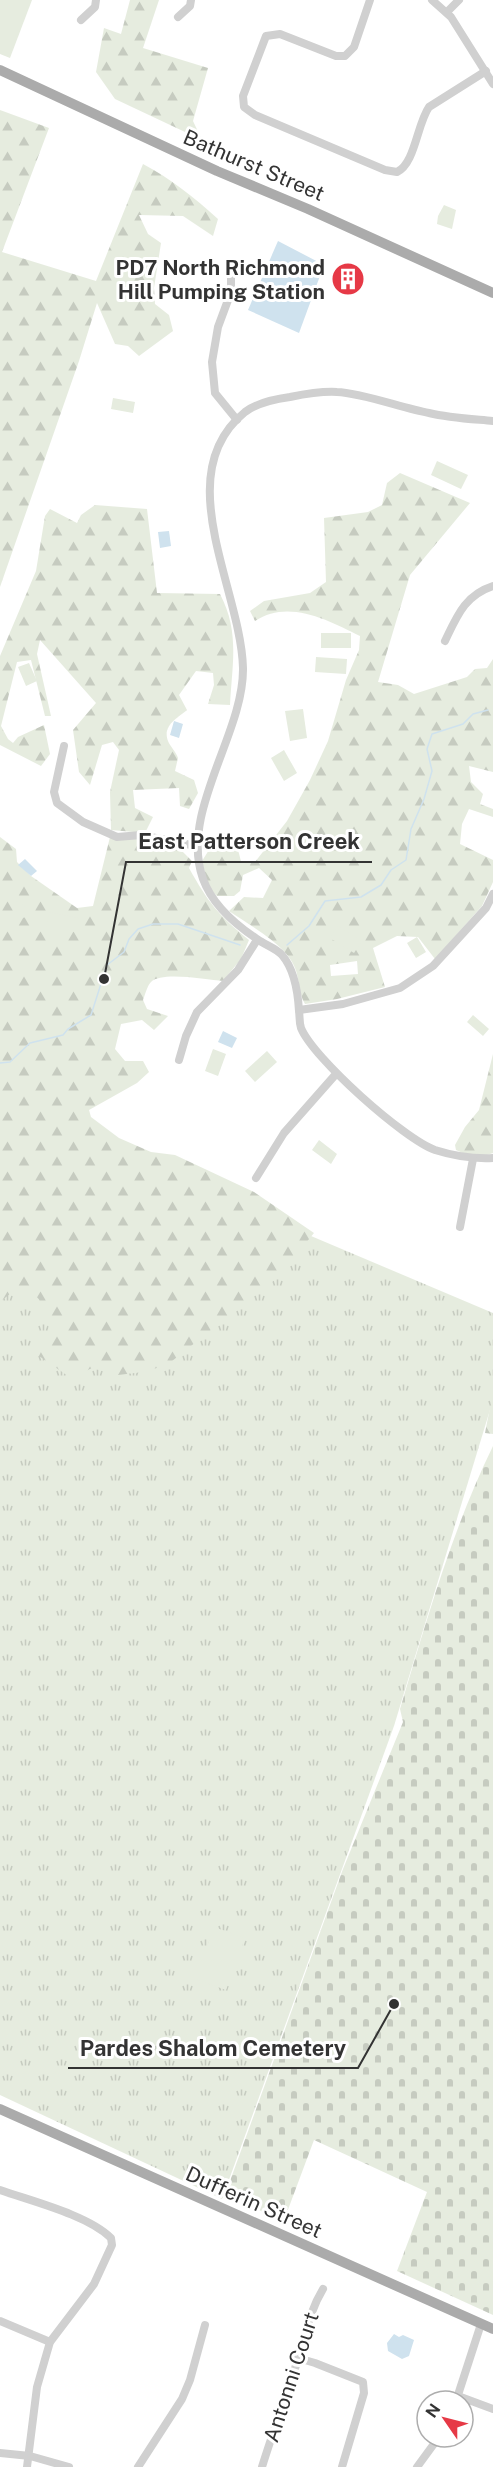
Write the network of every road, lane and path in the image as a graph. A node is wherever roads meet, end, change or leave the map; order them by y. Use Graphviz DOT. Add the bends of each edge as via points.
graph roads {
  1 [pos="96,0"];
  2 [pos="191,0"];
  3 [pos="370,0"];
  4 [pos="432,0"];
  5 [pos="459,0"];
  6 [pos="447,12"];
  7 [pos="178,16"];
  8 [pos="81,20"];
  9 [pos="0,70"];
  10 [pos="486,71"];
  11 [pos="493,84"];
  12 [pos="231,273"];
  13 [pos="493,293"];
  14 [pos="237,420"];
  15 [pos="493,421"];
  16 [pos="493,586"];
  17 [pos="445,641"];
  18 [pos="64,746"];
  19 [pos="196,846"];
  20 [pos="493,894"];
  21 [pos="257,939"];
  22 [pos="299,1010"];
  23 [pos="180,1060"];
  24 [pos="336,1074"];
  25 [pos="493,1158"];
  26 [pos="474,1159"];
  27 [pos="256,1178"];
  28 [pos="460,1227"];
  29 [pos="0,2109"];
  30 [pos="0,2190"];
  31 [pos="323,2289"];
  32 [pos="0,2321"];
  33 [pos="481,2324"];
  34 [pos="205,2325"];
  35 [pos="493,2329"];
  36 [pos="50,2342"];
  37 [pos="298,2358"];
  38 [pos="460,2389"];
  39 [pos="475,2404"];
  40 [pos="493,2409"];
  41 [pos="430,2449"];
  42 [pos="0,2453"];
  43 [pos="30,2456"];
  44 [pos="27,2467"];
  45 [pos="69,2467"];
  46 [pos="138,2467"];
  47 [pos="262,2467"];
  48 [pos="342,2467"];
  49 [pos="417,2467"];
  1 -- 8 [label="street" via="95,7"];
  2 -- 7 [label="street" via="190,6"];
  3 -- 10 [label="street" via="354,46 345,56 280,34 266,36 245,90 244,107 266,120 397,172 407,164 429,107"];
  4 -- 6 [label="street"];
  5 -- 6 [label="street"];
  6 -- 10 [label="street"];
  9 -- 13 [label="main road, Bathurst Street"];
  10 -- 11 [label="street"];
  12 -- 14 [label="street" via="231,292 218,327 212,362 215,393"];
  14 -- 15 [label="street" via="247,410 274,399 339,392 431,414"];
  14 -- 19 [label="street" via="215,450 210,473 212,520 239,629 243,689"];
  16 -- 17 [label="street" via="469,598"];
  18 -- 19 [label="street" via="54,792 57,803 83,822 117,837 141,835"];
  19 -- 21 [label="street" via="203,880 227,916"];
  20 -- 22 [label="street" via="486,908 433,966 400,987 343,1004"];
  21 -- 22 [label="street" via="281,954 292,972"];
  21 -- 23 [label="street" via="238,970 197,1012"];
  22 -- 24 [label="street" via="299,1024 306,1038"];
  24 -- 26 [label="street" via="407,1134 433,1149"];
  24 -- 27 [label="street" via="284,1133"];
  25 -- 26 [label="street"];
  26 -- 28 [label="street"];
  29 -- 33 [label="main road, Dufferin Street"];
  30 -- 36 [label="street" via="63,2212 111,2238 112,2245 94,2284"];
  31 -- 37 [label="street, Antonni Court" via="307,2322"];
  32 -- 36 [label="street"];
  33 -- 35 [label="main road, Dufferin Street"];
  33 -- 38 [label="street"];
  34 -- 46 [label="street" via="182,2399"];
  36 -- 43 [label="street" via="37,2387"];
  37 -- 47 [label="street, Antonni Court"];
  37 -- 48 [label="street" via="363,2382 364,2393"];
  39 -- 40 [label="street"];
  41 -- 49 [label="street"];
  42 -- 43 [label="street"];
  43 -- 44 [label="street"];
  43 -- 45 [label="street"];
}
